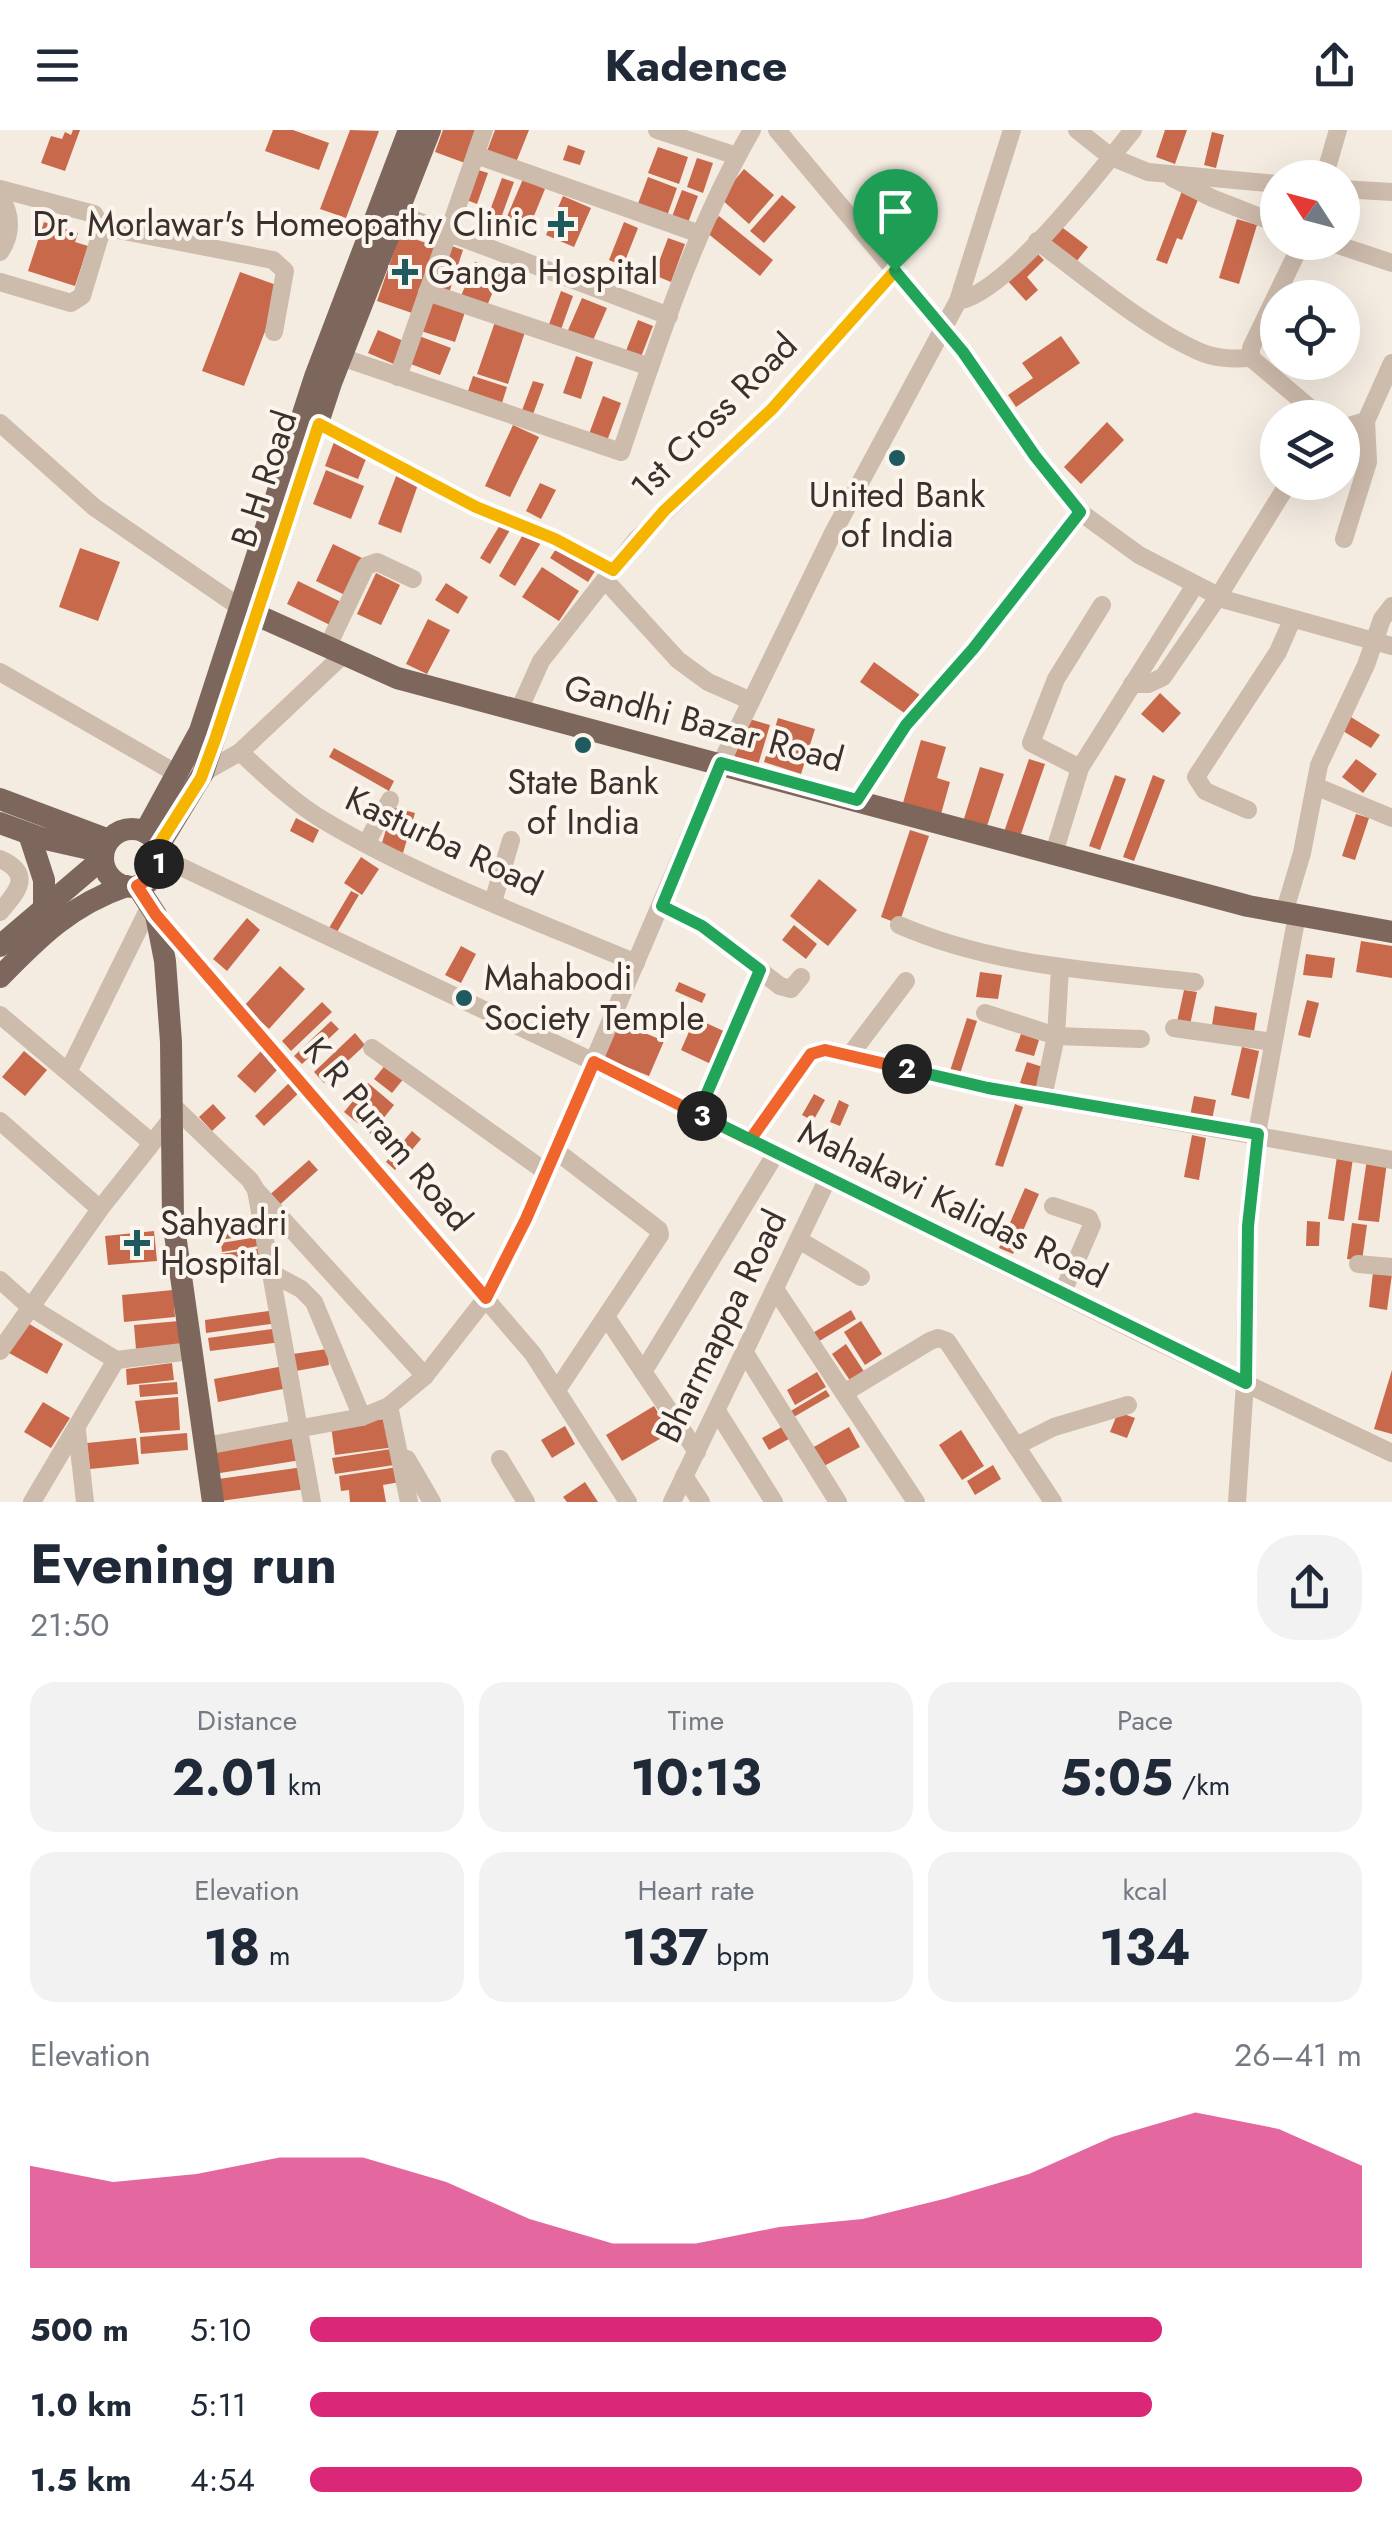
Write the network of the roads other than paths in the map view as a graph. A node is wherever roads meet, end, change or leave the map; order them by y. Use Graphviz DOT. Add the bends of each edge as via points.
graph roads {
  1 [pos="410,130"];
  2 [pos="430,130"];
  3 [pos="484,130"];
  4 [pos="656,130"];
  5 [pos="752,130"];
  6 [pos="777,130"];
  7 [pos="1012,130"];
  8 [pos="1078,130"];
  9 [pos="1133,130"];
  10 [pos="1338,130"];
  11 [pos="476,155"];
  12 [pos="737,156"];
  13 [pos="1111,157"];
  14 [pos="1329,160"];
  15 [pos="1162,173"];
  16 [pos="1260,182"];
  17 [pos="1360,190"];
  18 [pos="1392,192"];
  19 [pos="0,193"];
  20 [pos="399,214"];
  21 [pos="1260,217"];
  22 [pos="103,230"];
  23 [pos="447,232"];
  24 [pos="700,234"];
  25 [pos="1037,242"];
  26 [pos="0,252"];
  27 [pos="1360,252"];
  28 [pos="1293,260"];
  29 [pos="1392,263"];
  30 [pos="895,271"];
  31 [pos="0,282"];
  32 [pos="427,292"];
  33 [pos="958,301"];
  34 [pos="669,316"];
  35 [pos="945,329"];
  36 [pos="274,332"];
  37 [pos="340,357"];
  38 [pos="1251,358"];
  39 [pos="1392,363"];
  40 [pos="650,367"];
  41 [pos="398,377"];
  42 [pos="1301,400"];
  43 [pos="1366,422"];
  44 [pos="0,423"];
  45 [pos="319,424"];
  46 [pos="1360,425"];
  47 [pos="1278,500"];
  48 [pos="1080,512"];
  49 [pos="1344,539"];
  50 [pos="609,575"];
  51 [pos="413,578"];
  52 [pos="1196,585"];
  53 [pos="1218,597"];
  54 [pos="1102,605"];
  55 [pos="1392,606"];
  56 [pos="249,611"];
  57 [pos="1292,620"];
  58 [pos="1383,644"];
  59 [pos="335,652"];
  60 [pos="0,672"];
  61 [pos="1132,684"];
  62 [pos="751,701"];
  63 [pos="519,710"];
  64 [pos="240,752"];
  65 [pos="721,763"];
  66 [pos="1080,768"];
  67 [pos="203,773"];
  68 [pos="179,774"];
  69 [pos="1315,786"];
  70 [pos="0,799"];
  71 [pos="390,800"];
  72 [pos="857,800"];
  73 [pos="1248,810"];
  74 [pos="1392,818"];
  75 [pos="0,823"];
  76 [pos="29,834"];
  77 [pos="511,840"];
  78 [pos="367,842"];
  79 [pos="155,845"];
  80 [pos="105,850"];
  81 [pos="1054,853"];
  82 [pos="0,859"];
  83 [pos="142,898"];
  84 [pos="494,902"];
  85 [pos="662,906"];
  86 [pos="44,908"];
  87 [pos="0,912"];
  88 [pos="1291,914"];
  89 [pos="899,925"];
  90 [pos="1392,932"];
  91 [pos="3,936"];
  92 [pos="636,963"];
  93 [pos="1060,968"];
  94 [pos="760,970"];
  95 [pos="0,977"];
  96 [pos="801,977"];
  97 [pos="906,981"];
  98 [pos="1196,982"];
  99 [pos="985,1013"];
  100 [pos="0,1016"];
  101 [pos="1174,1028"];
  102 [pos="1056,1036"];
  103 [pos="1141,1039"];
  104 [pos="1273,1042"];
  105 [pos="372,1048"];
  106 [pos="850,1055"];
  107 [pos="594,1062"];
  108 [pos="69,1070"];
  109 [pos="1043,1098"];
  110 [pos="172,1111"];
  111 [pos="698,1114"];
  112 [pos="0,1120"];
  113 [pos="1258,1134"];
  114 [pos="750,1140"];
  115 [pos="151,1142"];
  116 [pos="555,1150"];
  117 [pos="776,1152"];
  118 [pos="1392,1160"];
  119 [pos="546,1172"];
  120 [pos="828,1178"];
  121 [pos="256,1190"];
  122 [pos="1054,1206"];
  123 [pos="100,1209"];
  124 [pos="798,1240"];
  125 [pos="1358,1264"];
  126 [pos="1392,1267"];
  127 [pos="273,1274"];
  128 [pos="861,1277"];
  129 [pos="0,1280"];
  130 [pos="775,1289"];
  131 [pos="1062,1294"];
  132 [pos="486,1298"];
  133 [pos="30,1307"];
  134 [pos="607,1318"];
  135 [pos="0,1351"];
  136 [pos="192,1351"];
  137 [pos="745,1352"];
  138 [pos="116,1360"];
  139 [pos="643,1372"];
  140 [pos="424,1376"];
  141 [pos="1246,1383"];
  142 [pos="557,1390"];
  143 [pos="844,1393"];
  144 [pos="1128,1404"];
  145 [pos="389,1406"];
  146 [pos="717,1410"];
  147 [pos="362,1417"];
  148 [pos="298,1429"];
  149 [pos="77,1431"];
  150 [pos="206,1446"];
  151 [pos="399,1446"];
  152 [pos="1016,1446"];
  153 [pos="697,1452"];
  154 [pos="1392,1454"];
  155 [pos="500,1459"];
  156 [pos="684,1476"];
  157 [pos="32,1502"];
  158 [pos="85,1502"];
  159 [pos="213,1502"];
  160 [pos="312,1502"];
  161 [pos="409,1502"];
  162 [pos="432,1502"];
  163 [pos="526,1502"];
  164 [pos="628,1502"];
  165 [pos="672,1502"];
  166 [pos="701,1502"];
  167 [pos="774,1502"];
  168 [pos="838,1502"];
  169 [pos="916,1502"];
  170 [pos="1053,1502"];
  171 [pos="1237,1502"];
  1 -- 56 [label="main road" via="315,377"];
  2 -- 20 [label="main road, B H Road"];
  3 -- 11 [label="street"];
  4 -- 12 [label="street"];
  5 -- 12 [label="street"];
  6 -- 30 [label="street"];
  7 -- 33 [label="street"];
  8 -- 13 [label="street"];
  9 -- 13 [label="street"];
  10 -- 14 [label="street"];
  11 -- 23 [label="street"];
  11 -- 24 [label="street"];
  12 -- 24 [label="street"];
  13 -- 15 [label="street"];
  13 -- 25 [label="street"];
  15 -- 16 [label="street"];
  15 -- 21 [label="street"];
  17 -- 18 [label="street"];
  19 -- 22 [label="street" via="94,214"];
  19 -- 26 [label="street" via="10,222"];
  20 -- 23 [label="street"];
  20 -- 37 [label="main road, B H Road"];
  22 -- 31 [label="street" via="77,302"];
  22 -- 36 [label="street" via="273,260 285,271"];
  23 -- 32 [label="street"];
  23 -- 34 [label="street"];
  24 -- 34 [label="street"];
  25 -- 33 [label="street" via="986,290"];
  25 -- 38 [label="street" via="1200,353"];
  27 -- 29 [label="street"];
  28 -- 38 [label="street"];
  30 -- 35 [label="street"];
  30 -- 50 [label="street, 1st Cross Road"];
  32 -- 40 [label="street"];
  32 -- 41 [label="street"];
  33 -- 35 [label="street"];
  34 -- 40 [label="street"];
  35 -- 48 [label="street"];
  35 -- 62 [label="street"];
  37 -- 41 [label="street"];
  37 -- 45 [label="main road, B H Road"];
  38 -- 42 [label="street"];
  39 -- 43 [label="street"];
  40 -- 41 [label="street" via="621,452"];
  43 -- 46 [label="street"];
  43 -- 49 [label="street" via="1368,462"];
  44 -- 56 [label="street" via="94,507"];
  45 -- 50 [label="street" via="476,507 555,539"];
  45 -- 56 [label="main road, B H Road"];
  47 -- 53 [label="street"];
  48 -- 52 [label="street"];
  48 -- 72 [label="street" via="906,725"];
  50 -- 62 [label="street" via="678,660"];
  50 -- 63 [label="street, 1st Cross Road" via="541,662"];
  51 -- 59 [label="street" via="377,562 366,566"];
  52 -- 53 [label="street"];
  52 -- 61 [label="street"];
  53 -- 57 [label="street"];
  53 -- 61 [label="street" via="1163,677"];
  54 -- 66 [label="street" via="1056,679 1031,743"];
  55 -- 58 [label="street" via="1382,619"];
  56 -- 59 [label="main road, Gandhi Bazar Road"];
  56 -- 67 [label="main road, B H Road"];
  56 -- 68 [label="main road"];
  57 -- 58 [label="street"];
  57 -- 73 [label="street" via="1196,777 1205,792"];
  58 -- 69 [label="street" via="1319,765"];
  59 -- 63 [label="main road, Gandhi Bazar Road" via="397,678"];
  59 -- 64 [label="street"];
  60 -- 68 [label="street"];
  61 -- 66 [label="street"];
  62 -- 65 [label="street"];
  63 -- 65 [label="main road, Gandhi Bazar Road"];
  64 -- 67 [label="street"];
  64 -- 78 [label="street, Kasturba Road" via="322,820"];
  65 -- 72 [label="main road, Gandhi Bazar Road"];
  65 -- 85 [label="street"];
  66 -- 81 [label="street"];
  67 -- 79 [label="main road, B H Road"];
  68 -- 79 [label="main road"];
  69 -- 74 [label="street"];
  69 -- 88 [label="street"];
  70 -- 80 [label="main road"];
  71 -- 78 [label="street"];
  72 -- 81 [label="main road, Gandhi Bazar Road"];
  75 -- 76 [label="main road"];
  76 -- 80 [label="main road"];
  76 -- 86 [label="main road" via="44,880"];
  77 -- 84 [label="street"];
  78 -- 84 [label="street, Kasturba Road"];
  79 -- 80 [label="main road" via="126,829"];
  79 -- 83 [label="main road" via="154,876"];
  79 -- 107 [label="street, Mahakavi Kalidas Road"];
  80 -- 83 [label="main road" via="109,876"];
  80 -- 86 [label="main road"];
  81 -- 88 [label="main road, Gandhi Bazar Road"];
  82 -- 87 [label="street" via="20,878"];
  83 -- 95 [label="main road" via="93,897"];
  83 -- 108 [label="street"];
  83 -- 110 [label="main road" via="165,961"];
  83 -- 132 [label="street, K R Puram Road"];
  84 -- 92 [label="street, Kasturba Road"];
  85 -- 92 [label="street"];
  85 -- 94 [label="street" via="702,926"];
  86 -- 91 [label="main road"];
  88 -- 90 [label="main road, Gandhi Bazar Road"];
  88 -- 104 [label="street"];
  89 -- 93 [label="street" via="969,952"];
  92 -- 107 [label="street"];
  93 -- 98 [label="street"];
  93 -- 102 [label="street"];
  94 -- 96 [label="street" via="787,990"];
  94 -- 111 [label="street"];
  97 -- 106 [label="street"];
  99 -- 102 [label="street"];
  100 -- 108 [label="street"];
  101 -- 104 [label="street"];
  102 -- 103 [label="street"];
  102 -- 109 [label="street"];
  104 -- 113 [label="street"];
  105 -- 119 [label="street"];
  106 -- 109 [label="street"];
  106 -- 114 [label="street" via="811,1054"];
  107 -- 111 [label="street, Mahakavi Kalidas Road"];
  107 -- 116 [label="street"];
  108 -- 115 [label="street"];
  109 -- 113 [label="street"];
  110 -- 115 [label="street"];
  110 -- 121 [label="street"];
  110 -- 136 [label="main road" via="173,1220"];
  111 -- 114 [label="street, Mahakavi Kalidas Road"];
  112 -- 123 [label="street"];
  113 -- 118 [label="street"];
  113 -- 141 [label="street" via="1248,1226"];
  114 -- 117 [label="street, Mahakavi Kalidas Road"];
  115 -- 123 [label="street"];
  116 -- 119 [label="street"];
  116 -- 134 [label="street" via="660,1232"];
  117 -- 120 [label="street, Mahakavi Kalidas Road"];
  117 -- 139 [label="street"];
  119 -- 132 [label="street"];
  120 -- 124 [label="street, Bharmappa Road"];
  120 -- 131 [label="street, Mahakavi Kalidas Road"];
  121 -- 127 [label="street"];
  121 -- 140 [label="street"];
  122 -- 131 [label="street" via="1092,1224"];
  123 -- 133 [label="street"];
  124 -- 128 [label="street"];
  124 -- 130 [label="street, Bharmappa Road"];
  125 -- 126 [label="street"];
  127 -- 147 [label="street" via="314,1302"];
  127 -- 148 [label="street"];
  129 -- 133 [label="street"];
  130 -- 137 [label="street, Bharmappa Road"];
  130 -- 143 [label="street"];
  131 -- 141 [label="street, Mahakavi Kalidas Road"];
  132 -- 140 [label="street"];
  132 -- 142 [label="street, K R Puram Road"];
  133 -- 135 [label="street"];
  133 -- 138 [label="street"];
  134 -- 139 [label="street"];
  134 -- 142 [label="street"];
  136 -- 138 [label="street"];
  136 -- 150 [label="main road"];
  137 -- 146 [label="street, Bharmappa Road"];
  137 -- 168 [label="street"];
  138 -- 149 [label="street"];
  139 -- 153 [label="street"];
  140 -- 145 [label="street"];
  141 -- 154 [label="street, Mahakavi Kalidas Road"];
  141 -- 171 [label="street"];
  142 -- 164 [label="street, K R Puram Road"];
  143 -- 152 [label="street" via="938,1338 947,1341"];
  143 -- 169 [label="street"];
  144 -- 152 [label="street"];
  145 -- 147 [label="street"];
  145 -- 151 [label="street"];
  146 -- 153 [label="street, Bharmappa Road"];
  146 -- 167 [label="street"];
  147 -- 148 [label="street"];
  148 -- 150 [label="street"];
  148 -- 160 [label="street"];
  149 -- 157 [label="street"];
  149 -- 158 [label="street"];
  150 -- 159 [label="main road"];
  151 -- 161 [label="street"];
  151 -- 162 [label="street"];
  152 -- 170 [label="street"];
  153 -- 156 [label="street, Bharmappa Road"];
  155 -- 163 [label="street"];
  156 -- 165 [label="street, Bharmappa Road"];
  156 -- 166 [label="street"];
}
